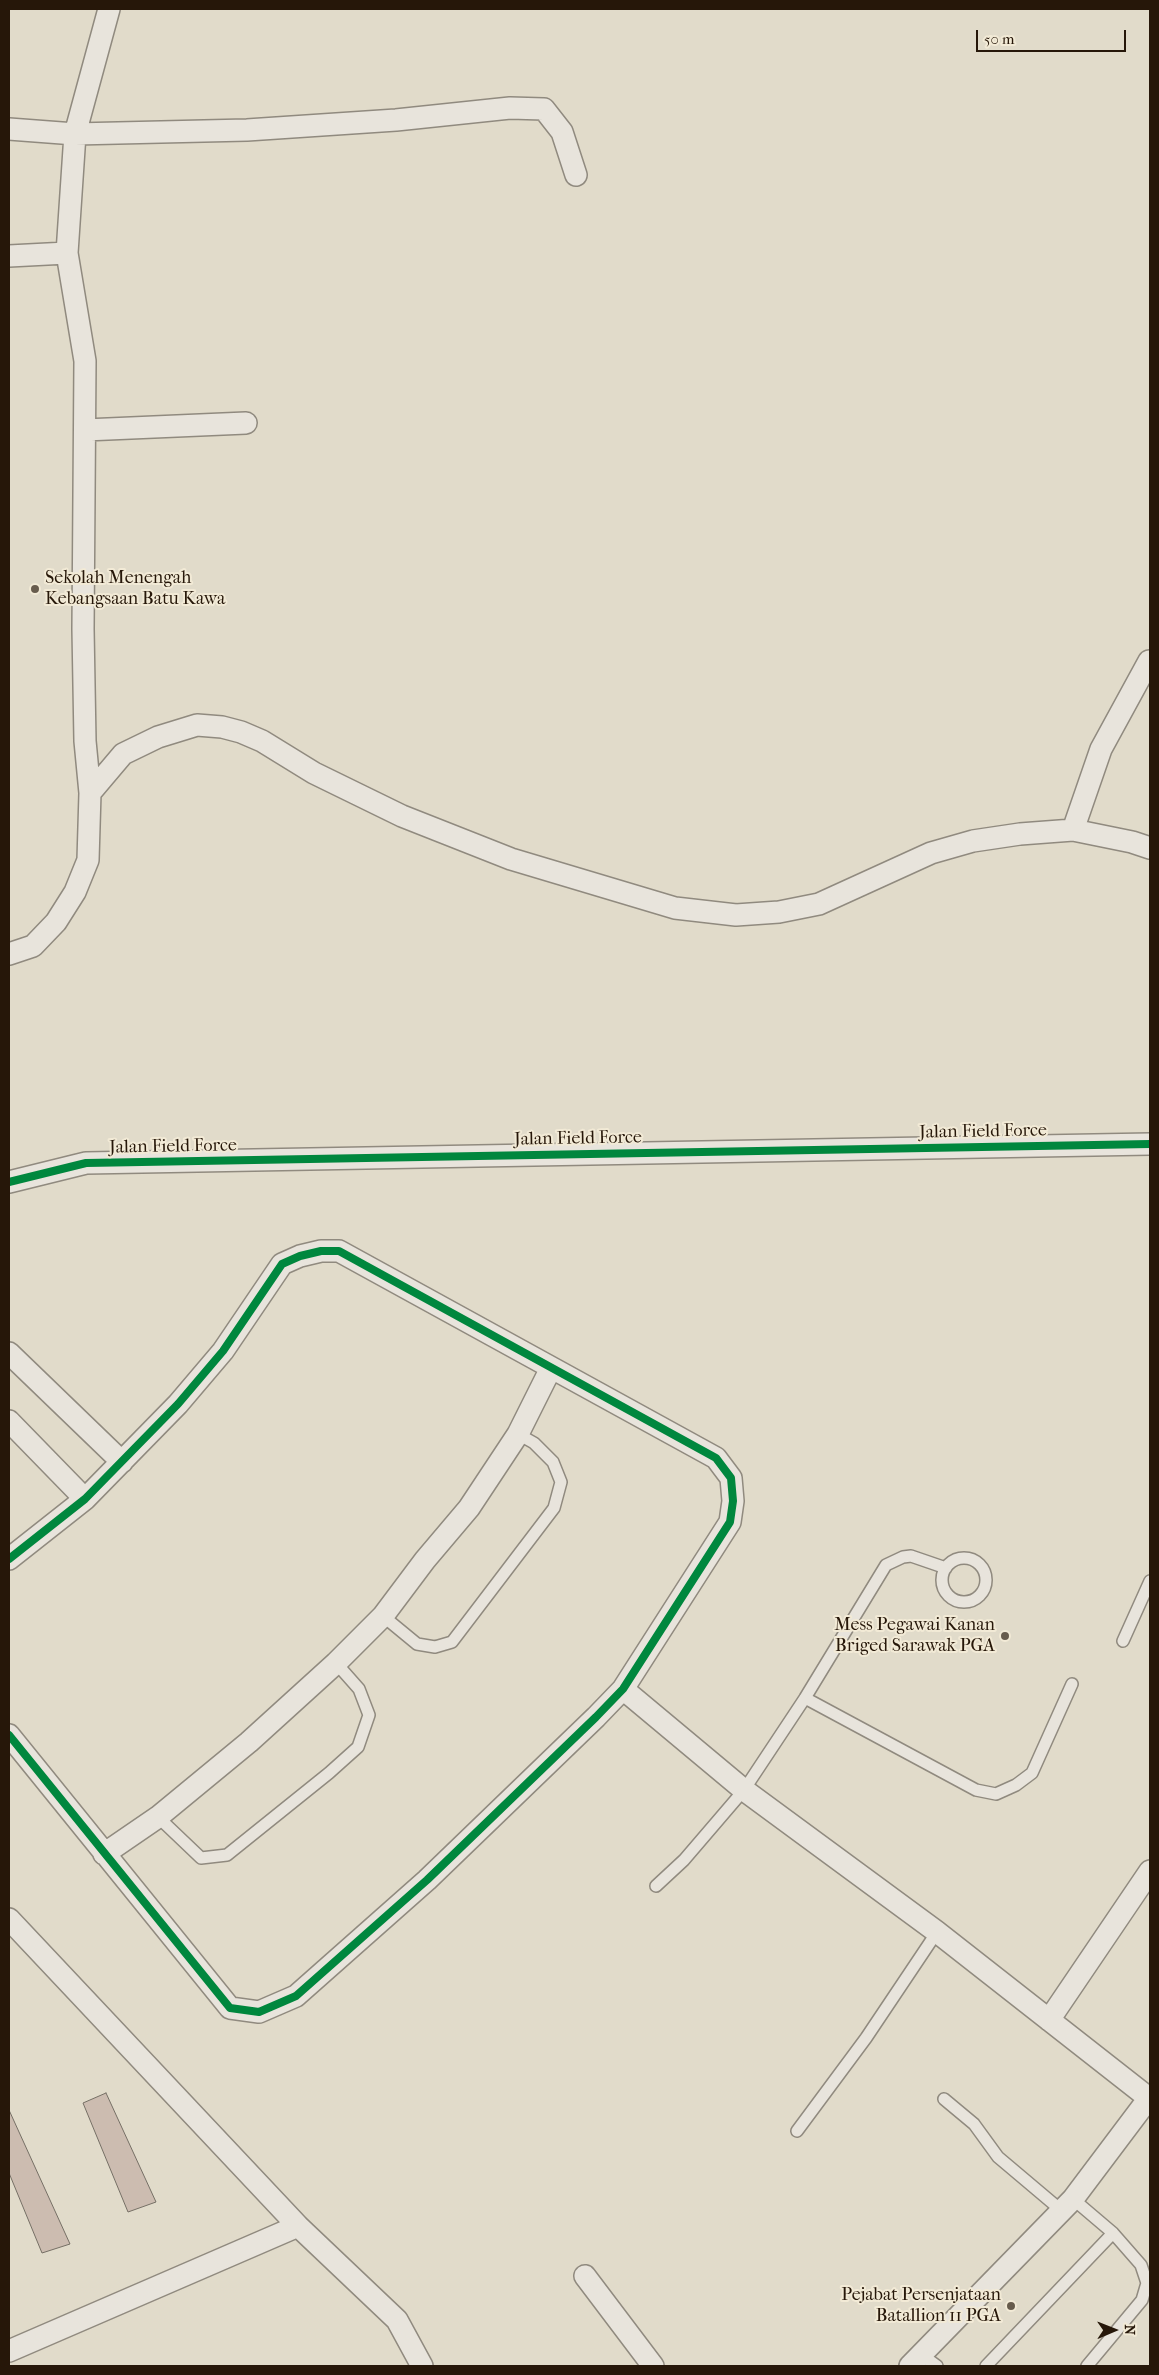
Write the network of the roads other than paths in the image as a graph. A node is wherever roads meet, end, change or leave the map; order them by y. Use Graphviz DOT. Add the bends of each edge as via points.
graph roads {
  1 [pos="109,9"];
  2 [pos="9,129"];
  3 [pos="75,134"];
  4 [pos="576,175"];
  5 [pos="68,253"];
  6 [pos="9,256"];
  7 [pos="246,422"];
  8 [pos="85,430"];
  9 [pos="1149,661"];
  10 [pos="90,792"];
  11 [pos="1073,830"];
  12 [pos="1150,848"];
  13 [pos="9,954"];
  14 [pos="1150,1144"];
  15 [pos="9,1182"];
  16 [pos="9,1353"];
  17 [pos="552,1368"];
  18 [pos="9,1421"];
  19 [pos="518,1434"];
  20 [pos="122,1462"];
  21 [pos="85,1498"];
  22 [pos="9,1559"];
  23 [pos="946,1568"];
  24 [pos="1150,1582"];
  25 [pos="383,1616"];
  26 [pos="1123,1641"];
  27 [pos="336,1663"];
  28 [pos="1072,1684"];
  29 [pos="623,1689"];
  30 [pos="805,1698"];
  31 [pos="9,1735"];
  32 [pos="744,1790"];
  33 [pos="158,1817"];
  34 [pos="104,1854"];
  35 [pos="1150,1871"];
  36 [pos="656,1886"];
  37 [pos="9,1919"];
  38 [pos="936,1932"];
  39 [pos="1049,2020"];
  40 [pos="944,2098"];
  41 [pos="1150,2099"];
  42 [pos="797,2131"];
  43 [pos="1067,2205"];
  44 [pos="298,2226"];
  45 [pos="1113,2233"];
  46 [pos="585,2276"];
  47 [pos="9,2350"];
  48 [pos="923,2363"];
  49 [pos="422,2366"];
  50 [pos="653,2366"];
  51 [pos="986,2366"];
  52 [pos="1087,2366"];
  1 -- 3 [label="street"];
  2 -- 3 [label="street"];
  3 -- 4 [label="street" via="247,130 510,108 544,109 562,132"];
  3 -- 5 [label="street"];
  5 -- 6 [label="street"];
  5 -- 8 [label="street" via="85,361"];
  7 -- 8 [label="street"];
  8 -- 10 [label="street" via="83,648 85,741"];
  9 -- 11 [label="street" via="1101,749"];
  10 -- 11 [label="street" via="122,754 158,737 197,725 222,727 262,741 314,773 402,816 511,859 676,908 736,915 779,912 819,904 931,853 973,841"];
  10 -- 13 [label="street" via="88,860 75,892 56,922 33,946"];
  11 -- 12 [label="street"];
  14 -- 15 [label="street, Jalan Field Force" via="86,1163"];
  16 -- 20 [label="street"];
  17 -- 19 [label="street"];
  17 -- 20 [label="street" via="339,1251 321,1251 282,1264 223,1351"];
  17 -- 29 [label="street" via="716,1458 731,1478 734,1501 730,1522"];
  18 -- 21 [label="street"];
  19 -- 25 [label="street" via="469,1508"];
  19 -- 25 [label="lane" via="534,1443 554,1462 561,1482 554,1508 452,1642 435,1647 417,1644"];
  20 -- 21 [label="street"];
  21 -- 22 [label="street"];
  23 -- 30 [label="lane" via="911,1556 886,1565"];
  24 -- 26 [label="lane"];
  25 -- 27 [label="street"];
  27 -- 33 [label="street" via="249,1742"];
  27 -- 33 [label="lane" via="359,1688 369,1715 358,1747 329,1773 227,1855 201,1858"];
  28 -- 30 [label="lane" via="1032,1773 996,1794 976,1790"];
  29 -- 32 [label="street"];
  29 -- 34 [label="street" via="427,1880 296,1996 259,2012 230,2008"];
  30 -- 32 [label="lane"];
  31 -- 34 [label="street"];
  32 -- 36 [label="lane" via="684,1860"];
  32 -- 38 [label="street"];
  33 -- 34 [label="street"];
  35 -- 39 [label="street"];
  37 -- 44 [label="street"];
  38 -- 39 [label="street"];
  38 -- 42 [label="lane" via="866,2038"];
  39 -- 41 [label="street"];
  40 -- 43 [label="lane" via="974,2124 998,2156"];
  41 -- 43 [label="street"];
  43 -- 45 [label="lane"];
  43 -- 48 [label="street"];
  44 -- 47 [label="street"];
  44 -- 49 [label="street" via="397,2320"];
  45 -- 51 [label="lane"];
  45 -- 52 [label="lane" via="1140,2265 1147,2283 1142,2300"];
  46 -- 50 [label="street"];
}
